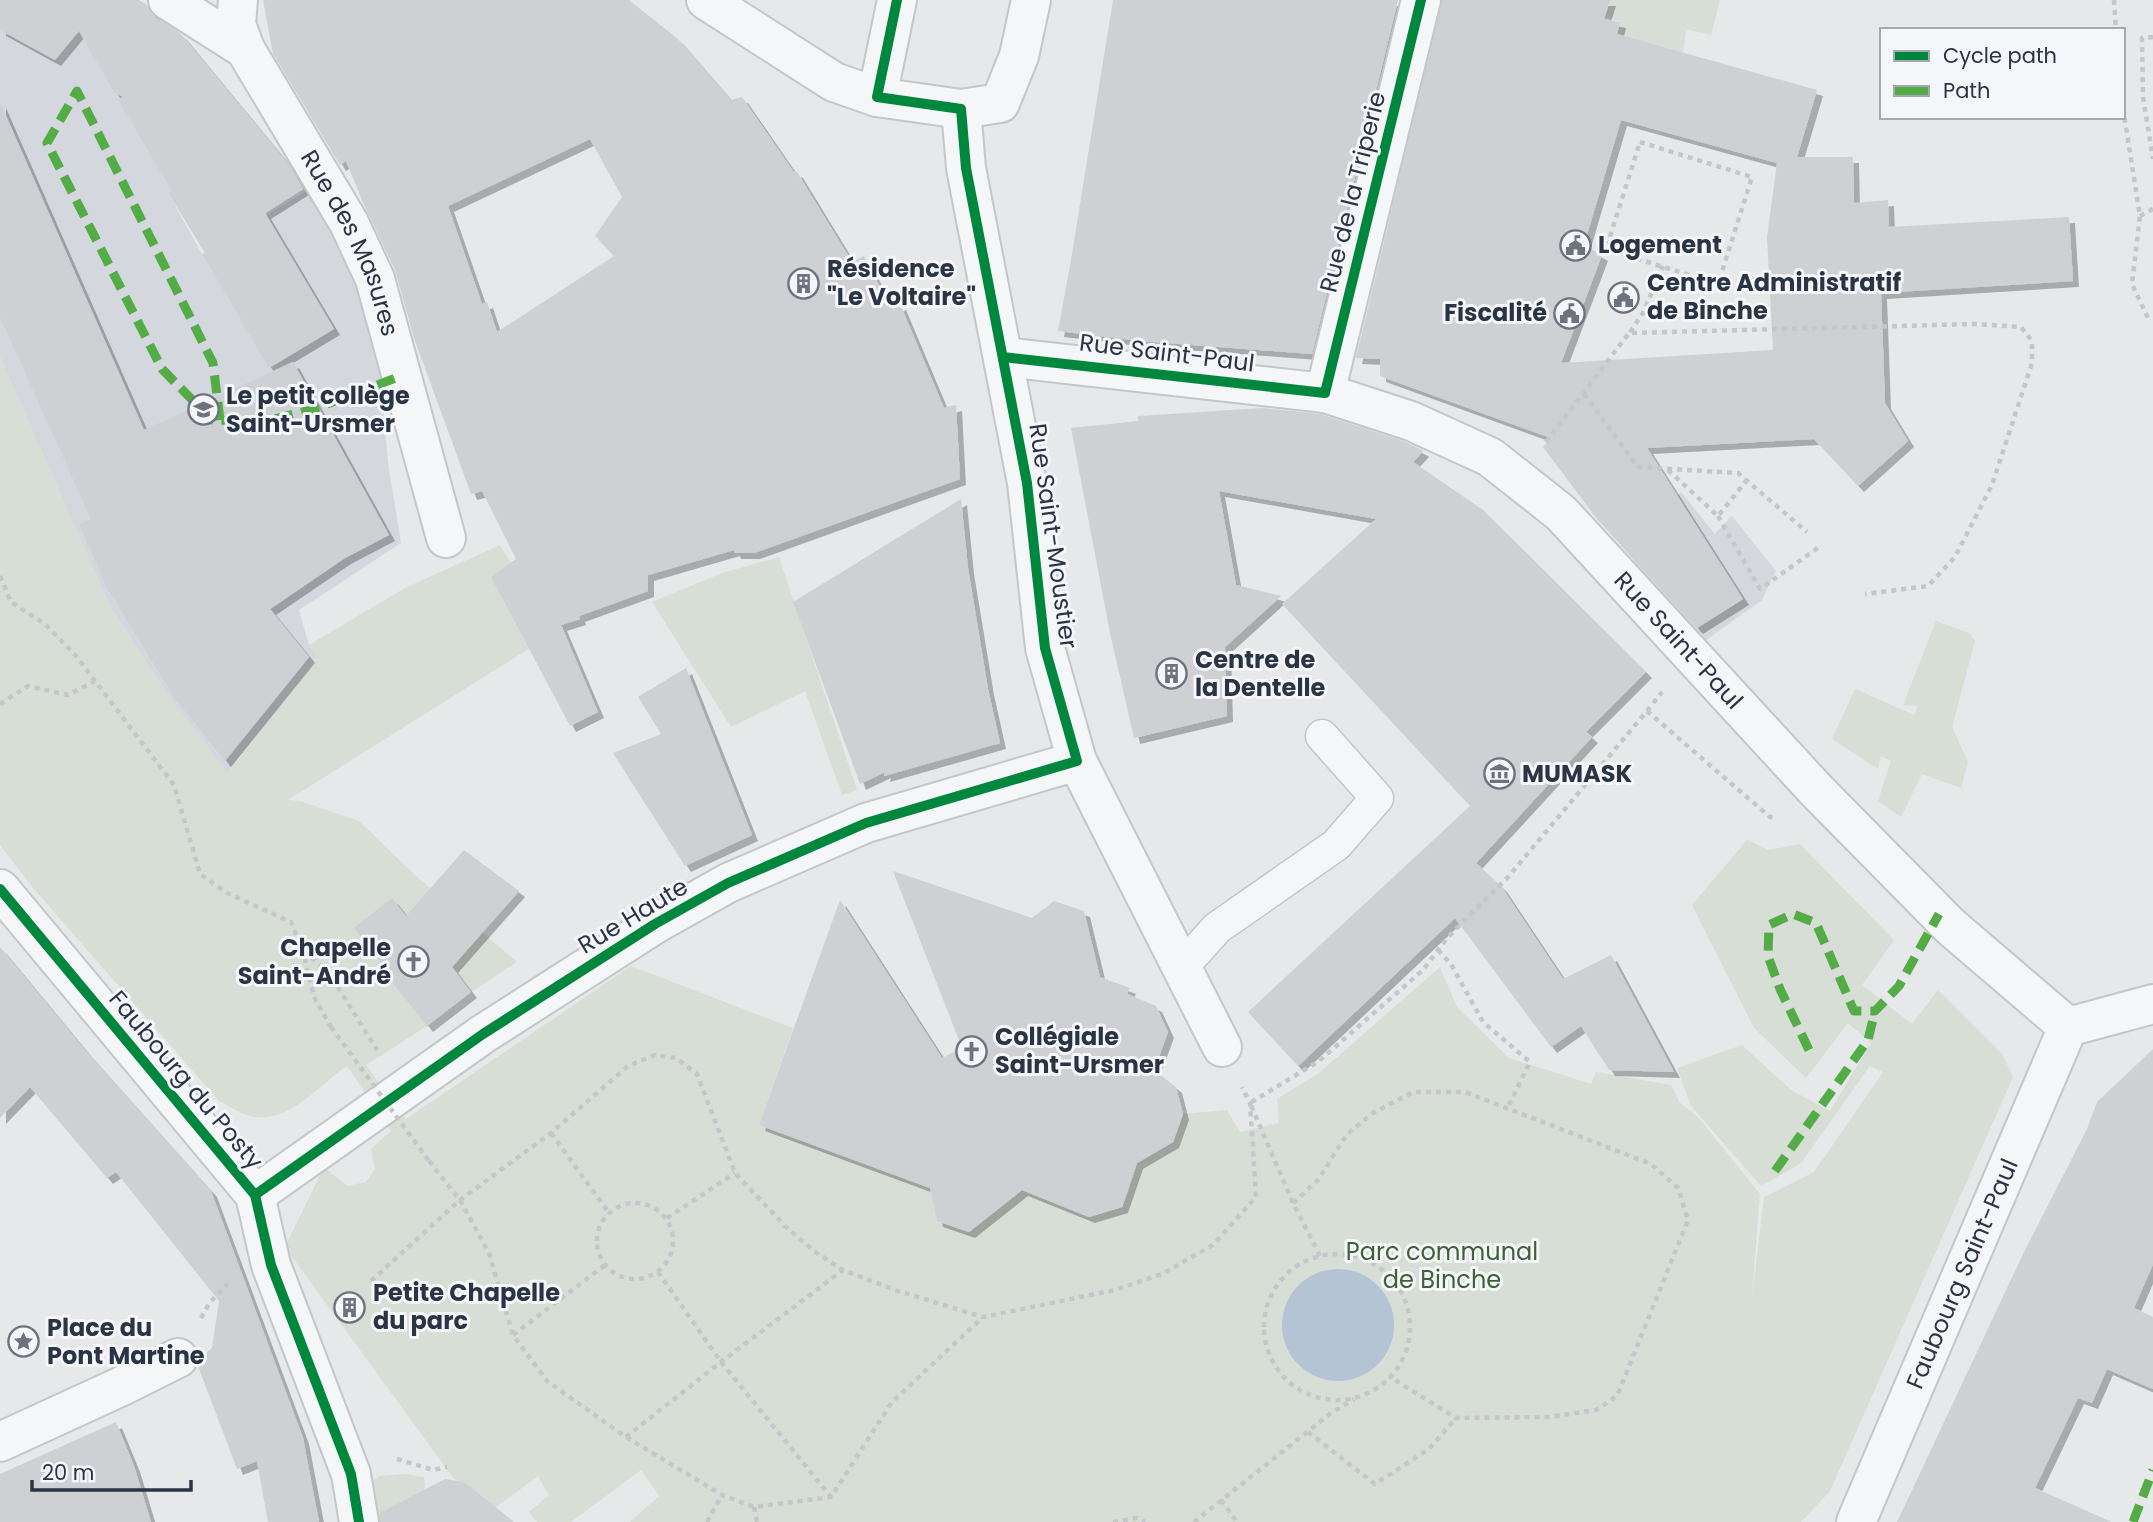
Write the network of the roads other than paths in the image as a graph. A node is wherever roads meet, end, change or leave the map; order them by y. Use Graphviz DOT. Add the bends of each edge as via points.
graph roads {
  1 [pos="168,0"];
  2 [pos="238,0"];
  3 [pos="706,0"];
  4 [pos="897,0"];
  5 [pos="1031,0"];
  6 [pos="1420,0"];
  7 [pos="245,49"];
  8 [pos="877,97"];
  9 [pos="961,109"];
  10 [pos="1003,357"];
  11 [pos="1325,393"];
  12 [pos="446,538"];
  13 [pos="1322,736"];
  14 [pos="1077,761"];
  15 [pos="0,889"];
  16 [pos="1182,967"];
  17 [pos="2153,1004"];
  18 [pos="2068,1027"];
  19 [pos="1222,1047"];
  20 [pos="255,1195"];
  21 [pos="178,1358"];
  22 [pos="0,1442"];
  23 [pos="359,1522"];
  24 [pos="1856,1522"];
  1 -- 7 [label="street, Rue des Masures"];
  2 -- 7 [label="street" via="236,24"];
  3 -- 8 [label="street" via="834,82"];
  4 -- 8 [label="street"];
  5 -- 9 [label="street" via="1020,56 1000,103"];
  6 -- 11 [label="street, Rue de la Triperie"];
  7 -- 12 [label="street, Rue des Masures" via="349,223 375,279"];
  8 -- 9 [label="street"];
  9 -- 10 [label="street, Rue Saint-Moustier" via="966,169"];
  10 -- 11 [label="street, Rue Saint-Paul"];
  10 -- 14 [label="street, Rue Saint-Moustier" via="1027,483 1045,648"];
  11 -- 18 [label="street, Rue Saint-Paul" via="1411,421 1490,457 1561,513 1815,789 1950,926"];
  13 -- 16 [label="lane" via="1377,798 1336,845 1217,928"];
  14 -- 16 [label="street, Rue Saint-Moustier"];
  14 -- 20 [label="street, Rue Haute" via="866,823 728,883 483,1034"];
  15 -- 20 [label="street, Faubourg du Posty"];
  16 -- 19 [label="street, Rue Saint-Moustier"];
  17 -- 18 [label="street"];
  18 -- 24 [label="street, Faubourg Saint-Paul"];
  20 -- 23 [label="street, Faubourg du Posty" via="271,1265 351,1474"];
  21 -- 22 [label="street"];
}
